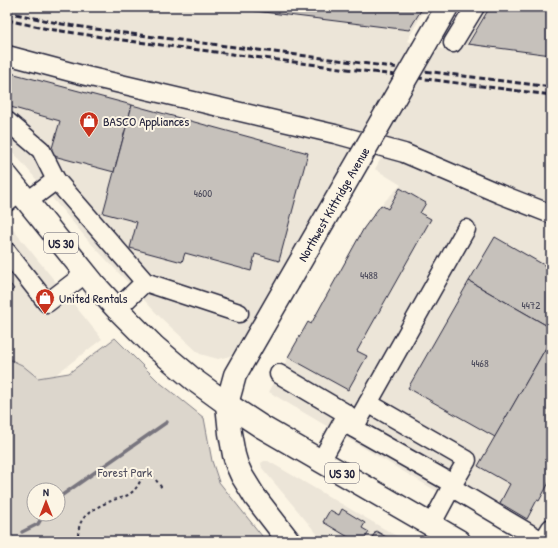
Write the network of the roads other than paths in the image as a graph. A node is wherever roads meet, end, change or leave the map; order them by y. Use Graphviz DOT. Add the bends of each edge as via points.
graph roads {
  1 [pos="447,7"];
  2 [pos="475,7"];
  3 [pos="453,43"];
  4 [pos="7,55"];
  5 [pos="7,121"];
  6 [pos="56,180"];
  7 [pos="16,192"];
  8 [pos="551,214"];
  9 [pos="466,229"];
  10 [pos="7,252"];
  11 [pos="86,273"];
  12 [pos="145,282"];
  13 [pos="117,309"];
  14 [pos="239,313"];
  15 [pos="279,374"];
  16 [pos="368,403"];
  17 [pos="227,404"];
  18 [pos="348,425"];
  19 [pos="321,461"];
  20 [pos="452,486"];
  21 [pos="431,525"];
  22 [pos="551,528"];
  23 [pos="288,541"];
  24 [pos="459,541"];
  25 [pos="543,541"];
  1 -- 17 [label="main road, Northwest Kittridge Avenue, bridge" via="235,375"];
  2 -- 3 [label="lane"];
  4 -- 8 [label="lane" via="404,153"];
  5 -- 6 [label="lane" via="41,150"];
  6 -- 7 [label="lane"];
  6 -- 12 [label="lane"];
  7 -- 11 [label="main road, US 30"];
  9 -- 16 [label="lane"];
  10 -- 11 [label="lane" via="47,303"];
  11 -- 13 [label="main road, US 30"];
  12 -- 13 [label="lane"];
  12 -- 14 [label="lane"];
  13 -- 17 [label="main road, US 30" via="194,380"];
  15 -- 18 [label="lane" via="347,414"];
  16 -- 18 [label="lane"];
  16 -- 20 [label="lane" via="467,460"];
  17 -- 19 [label="main road, US 30"];
  17 -- 23 [label="main road" via="234,455 239,470 255,497"];
  18 -- 19 [label="lane"];
  18 -- 20 [label="lane"];
  19 -- 21 [label="main road, US 30"];
  20 -- 21 [label="lane"];
  20 -- 25 [label="lane"];
  21 -- 24 [label="main road, US 30"];
  22 -- 25 [label="lane"];
}
